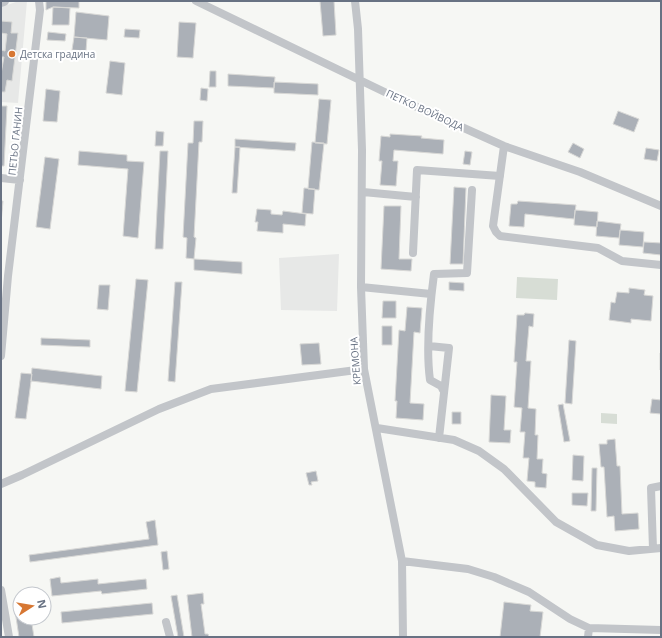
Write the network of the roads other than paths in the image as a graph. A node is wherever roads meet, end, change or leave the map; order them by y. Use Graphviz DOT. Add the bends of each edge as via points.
graph roads {
  1 [pos="4,1"];
  2 [pos="39,1"];
  3 [pos="196,1"];
  4 [pos="355,1"];
  5 [pos="1,2"];
  6 [pos="360,79"];
  7 [pos="504,146"];
  8 [pos="500,176"];
  9 [pos="1,178"];
  10 [pos="20,180"];
  11 [pos="472,190"];
  12 [pos="363,192"];
  13 [pos="416,197"];
  14 [pos="661,206"];
  15 [pos="413,253"];
  16 [pos="661,264"];
  17 [pos="361,287"];
  18 [pos="431,294"];
  19 [pos="429,346"];
  20 [pos="1,356"];
  21 [pos="364,370"];
  22 [pos="443,390"];
  23 [pos="377,428"];
  24 [pos="439,438"];
  25 [pos="1,484"];
  26 [pos="661,486"];
  27 [pos="657,548"];
  28 [pos="402,561"];
  29 [pos="1,590"];
  30 [pos="166,622"];
  31 [pos="589,628"];
  32 [pos="661,630"];
  33 [pos="9,637"];
  34 [pos="170,637"];
  35 [pos="403,637"];
  36 [pos="588,637"];
  1 -- 5 [label="street"];
  2 -- 10 [label="street, ПЕТЬО ГАНИН"];
  3 -- 6 [label="street, ПЕТКО ВОЙВОДА"];
  4 -- 6 [label="street, КРЕМОНА"];
  6 -- 7 [label="street, ПЕТКО ВОЙВОДА"];
  6 -- 12 [label="street, КРЕМОНА"];
  7 -- 8 [label="street"];
  7 -- 14 [label="street, ПЕТКО ВОЙВОДА" via="580,172"];
  8 -- 13 [label="street" via="417,170"];
  8 -- 16 [label="street" via="493,226 500,236 598,248 622,261"];
  9 -- 10 [label="street"];
  10 -- 20 [label="street, ПЕТЬО ГАНИН"];
  11 -- 18 [label="street" via="467,273 434,274"];
  12 -- 13 [label="street"];
  12 -- 17 [label="street, КРЕМОНА"];
  13 -- 15 [label="street"];
  17 -- 18 [label="street"];
  17 -- 21 [label="street, КРЕМОНА"];
  18 -- 19 [label="street"];
  19 -- 22 [label="street" via="430,380"];
  19 -- 22 [label="street" via="449,348"];
  21 -- 23 [label="street, КРЕМОНА"];
  21 -- 25 [label="street" via="211,389 164,407"];
  22 -- 24 [label="street"];
  23 -- 24 [label="street"];
  23 -- 28 [label="street, КРЕМОНА"];
  24 -- 27 [label="street" via="454,440 479,450 504,469 556,522 597,545 629,551"];
  26 -- 27 [label="street" via="651,488"];
  28 -- 31 [label="street" via="468,569 494,577 529,592 570,619"];
  28 -- 35 [label="street, КРЕМОНА"];
  29 -- 33 [label="street"];
  30 -- 34 [label="street"];
  31 -- 32 [label="street"];
  31 -- 36 [label="street"];
}
